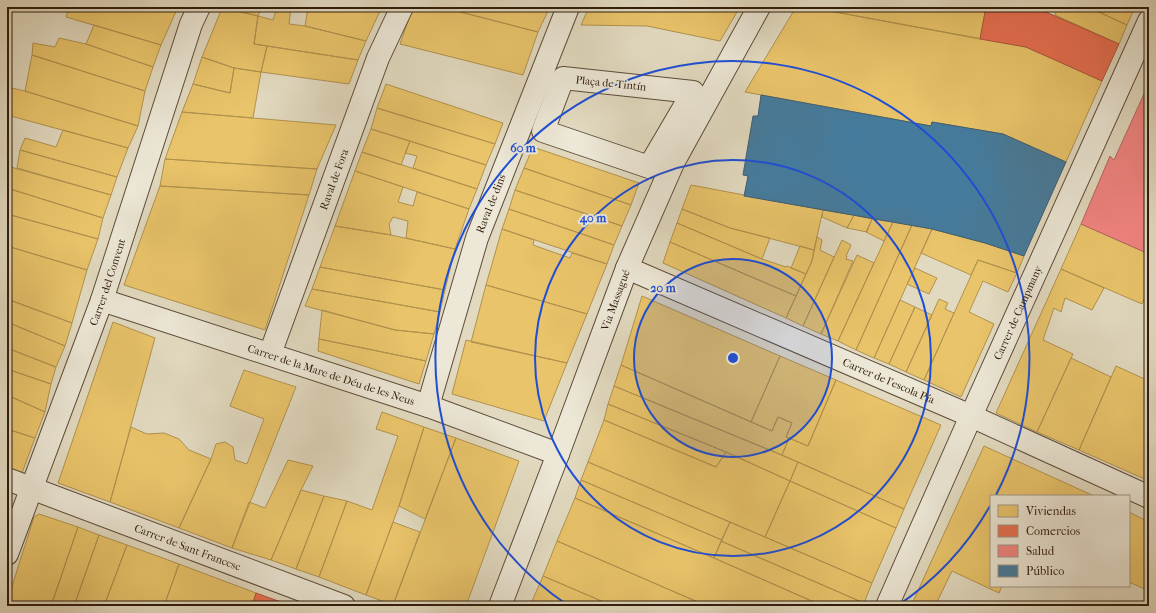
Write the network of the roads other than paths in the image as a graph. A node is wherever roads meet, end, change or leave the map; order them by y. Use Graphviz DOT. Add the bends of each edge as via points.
graph roads {
  1 [pos="199,7"];
  2 [pos="402,7"];
  3 [pos="568,7"];
  4 [pos="759,7"];
  5 [pos="1147,30"];
  6 [pos="649,167"];
  7 [pos="627,268"];
  8 [pos="102,300"];
  9 [pos="270,354"];
  10 [pos="428,406"];
  11 [pos="970,416"];
  12 [pos="558,454"];
  13 [pos="7,479"];
  14 [pos="32,488"];
  15 [pos="1149,497"];
  16 [pos="7,554"];
  17 [pos="344,606"];
  18 [pos="500,606"];
  19 [pos="887,606"];
  1 -- 8 [label="street, Carrer del Convent" via="191,24"];
  2 -- 9 [label="street, Raval de Fora" via="378,58"];
  3 -- 10 [label="street, Raval de dins" via="477,238"];
  4 -- 7 [label="street, Via Massagué" via="673,164"];
  5 -- 11 [label="street, Carrer de Campmany"];
  6 -- 6 [label="street, Plaça de Tintín" via="543,131 563,78 693,92"];
  7 -- 11 [label="street, Carrer de l'escola Pía"];
  7 -- 12 [label="street, Via Massagué"];
  8 -- 9 [label="street, Carrer de la Mare de Déu de les Neus"];
  8 -- 14 [label="street, Carrer del Convent"];
  9 -- 10 [label="street, Carrer de la Mare de Déu de les Neus"];
  10 -- 12 [label="street, Carrer de la Mare de Déu de les Neus"];
  11 -- 15 [label="street, Carrer de l'escola Pía"];
  11 -- 19 [label="street, Carrer de Campmany"];
  12 -- 18 [label="street, Via Massagué"];
  13 -- 14 [label="street, Carrer de Sant Francesc"];
  14 -- 16 [label="street, Carrer del Convent"];
  14 -- 17 [label="street, Carrer de Sant Francesc"];
}
